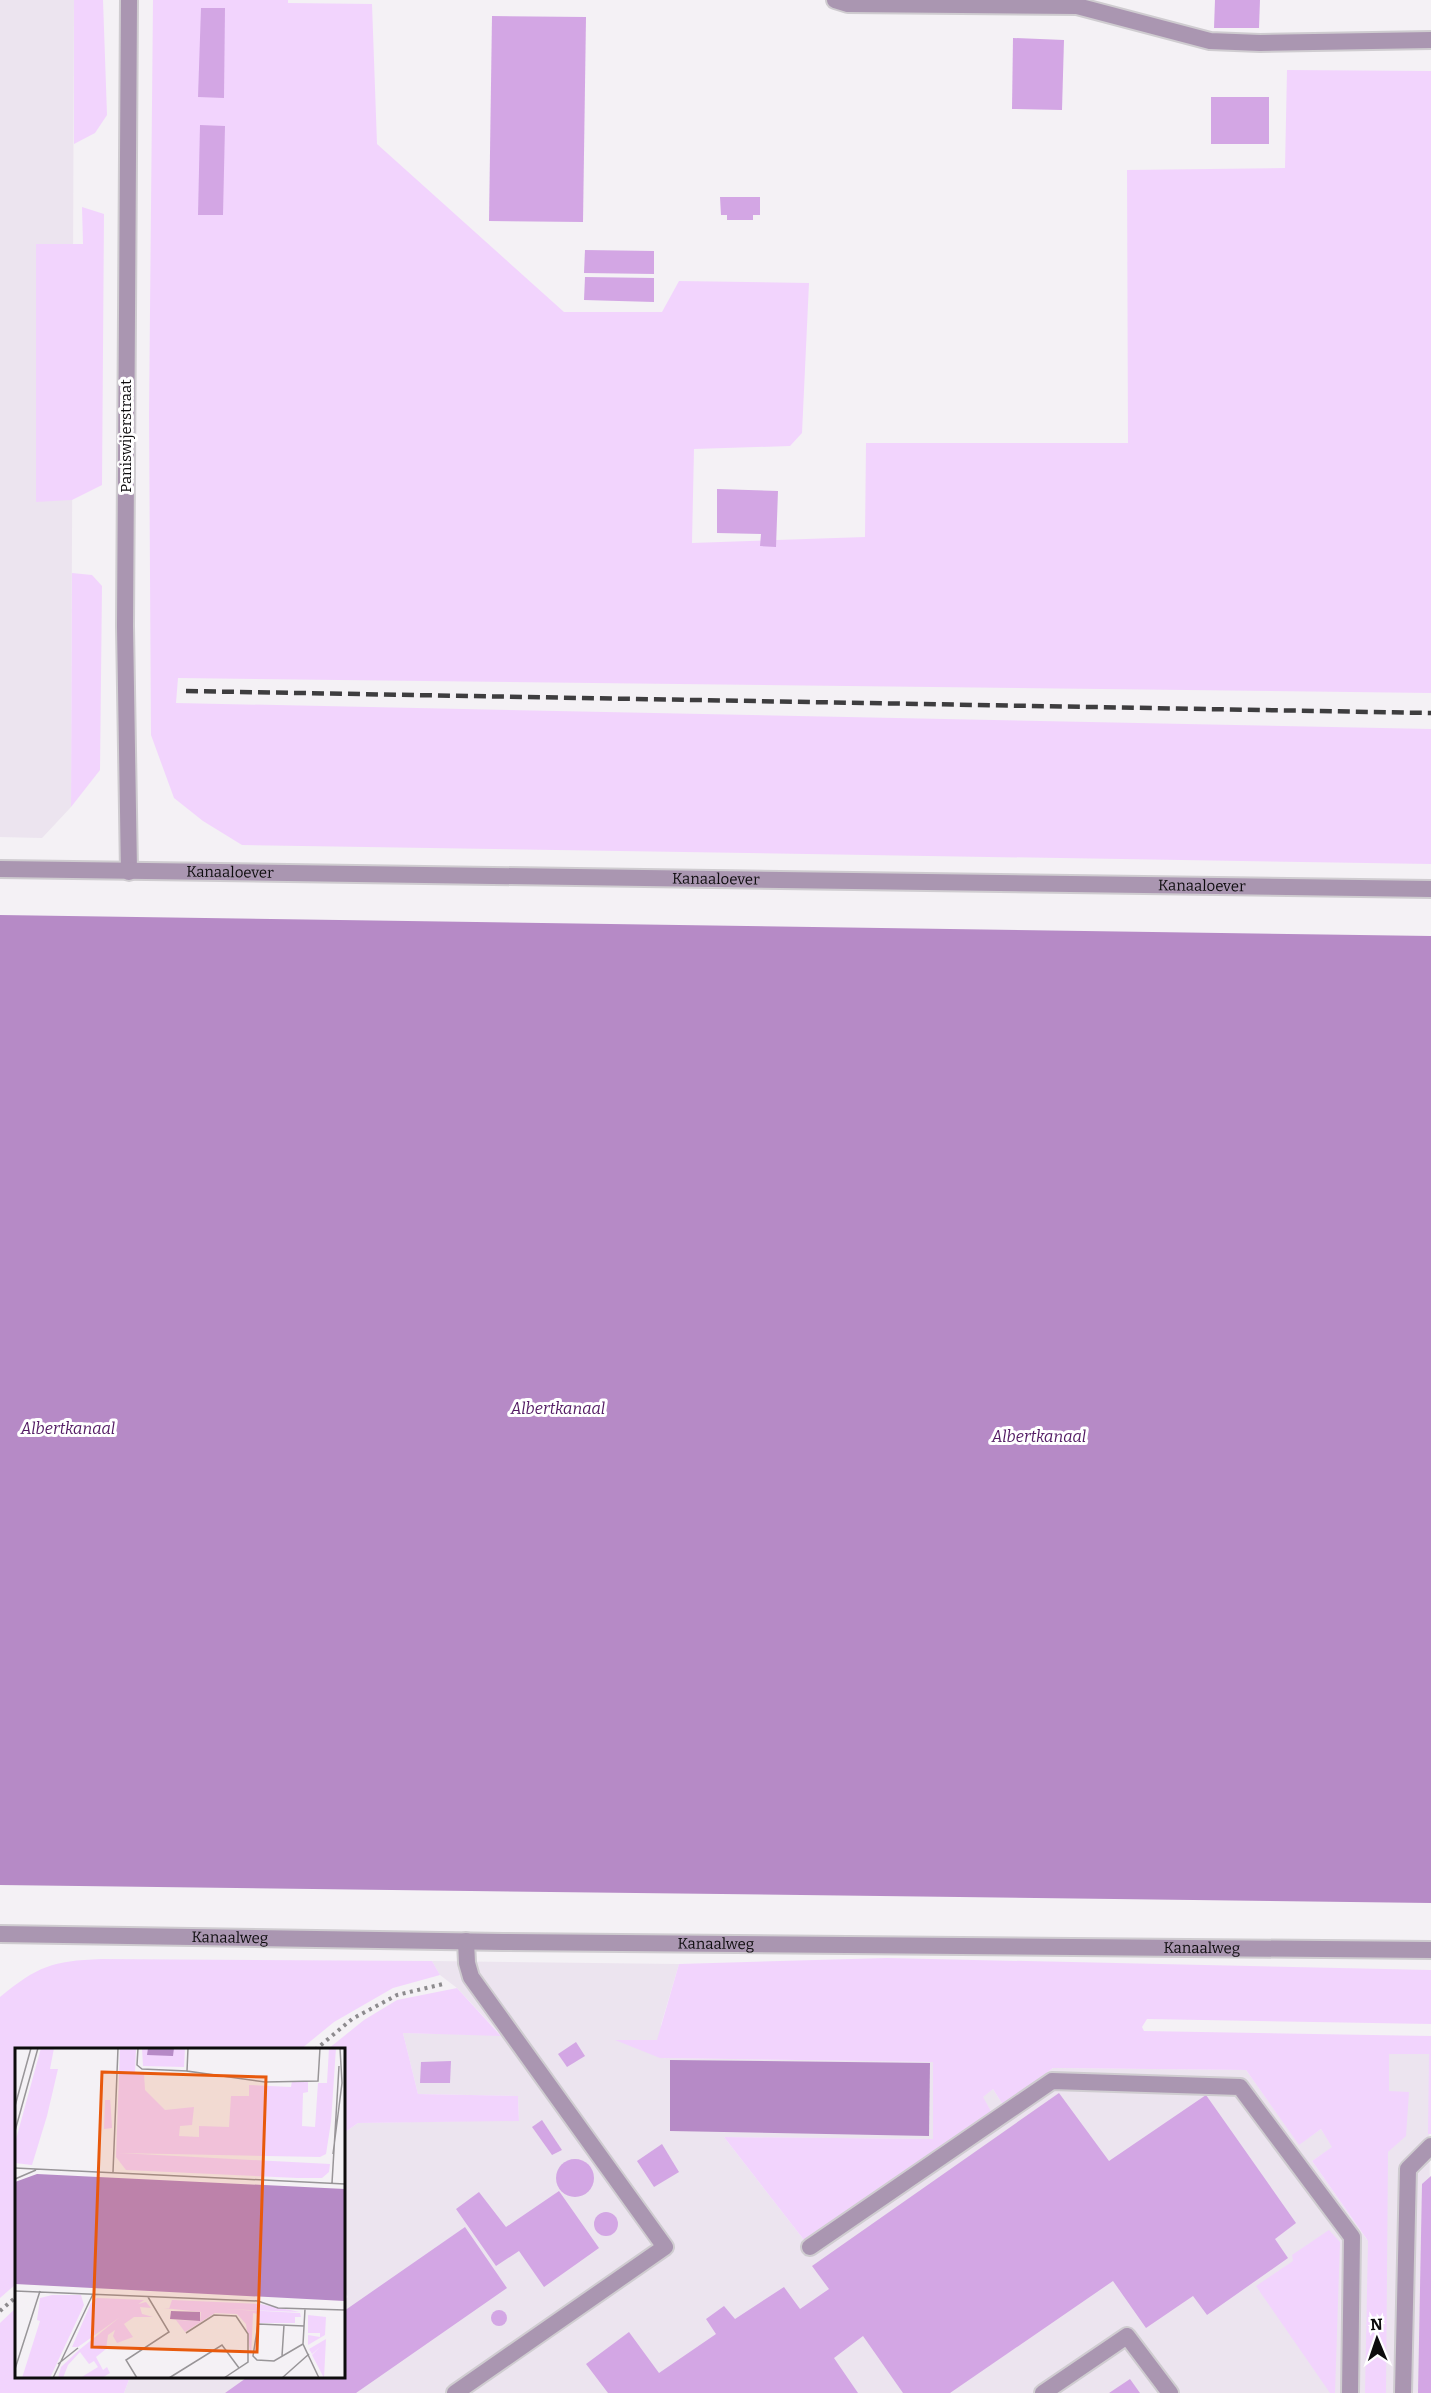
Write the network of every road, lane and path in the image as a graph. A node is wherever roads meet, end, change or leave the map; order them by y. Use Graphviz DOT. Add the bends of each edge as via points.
graph roads {
  1 [pos="129,0"];
  2 [pos="835,0"];
  3 [pos="1431,40"];
  4 [pos="0,869"];
  5 [pos="129,872"];
  6 [pos="1431,889"];
  7 [pos="0,1934"];
  8 [pos="466,1941"];
  9 [pos="1431,1950"];
  10 [pos="471,1977"];
  11 [pos="316,2048"];
  12 [pos="1431,2146"];
  13 [pos="810,2247"];
  14 [pos="15,2298"];
  15 [pos="0,2311"];
  16 [pos="454,2393"];
  17 [pos="1042,2393"];
  18 [pos="1170,2393"];
  19 [pos="1350,2393"];
  20 [pos="1403,2393"];
  1 -- 5 [label="street, Paniswijerstraat" via="125,615"];
  2 -- 3 [label="street" via="848,4 1077,6 1210,41"];
  4 -- 5 [label="street, Kanaaloever"];
  5 -- 6 [label="street, Kanaaloever"];
  7 -- 8 [label="street, Kanaalweg"];
  8 -- 9 [label="street, Kanaalweg"];
  8 -- 10 [label="street"];
  10 -- 11 [label="path" via="398,1995 352,2019"];
  10 -- 16 [label="street" via="666,2247"];
  12 -- 20 [label="street" via="1408,2169"];
  13 -- 19 [label="street" via="1052,2081 1240,2087 1352,2237"];
  14 -- 15 [label="path"];
  17 -- 18 [label="street" via="1127,2336"];
}
